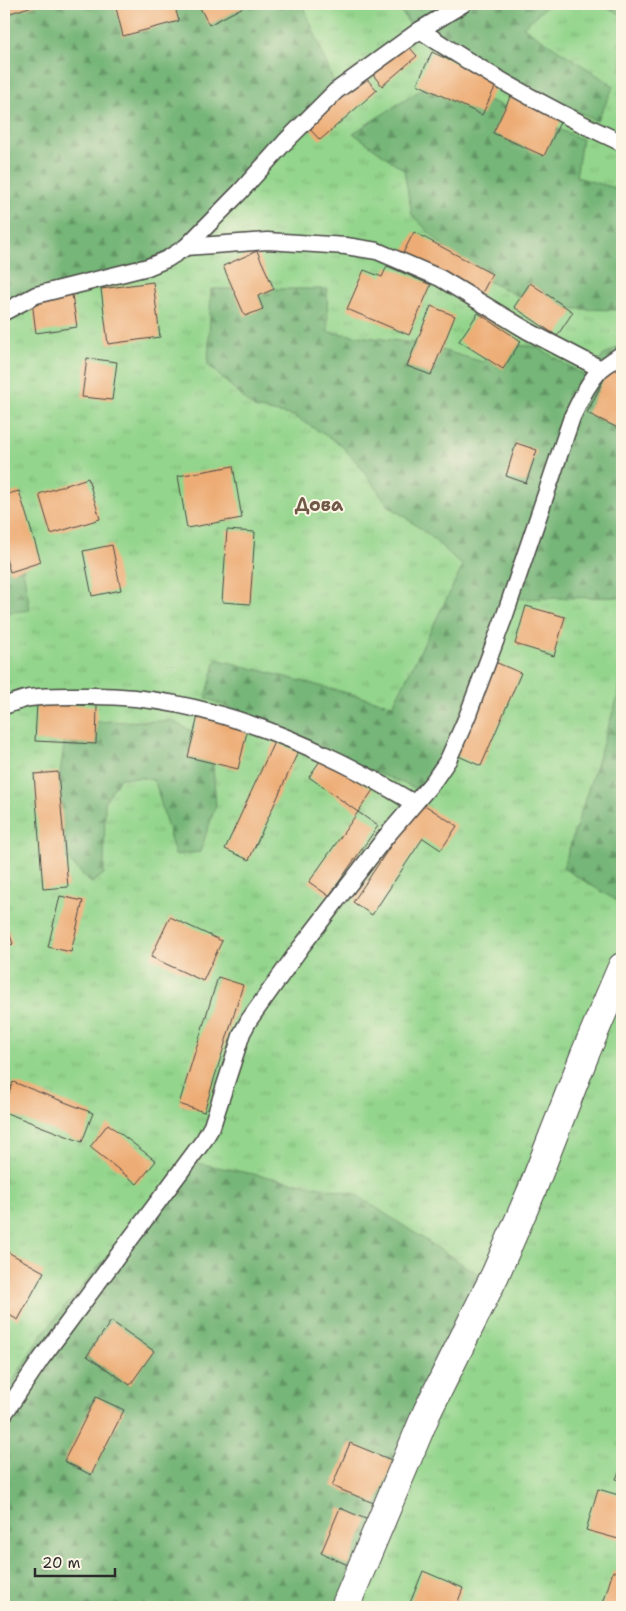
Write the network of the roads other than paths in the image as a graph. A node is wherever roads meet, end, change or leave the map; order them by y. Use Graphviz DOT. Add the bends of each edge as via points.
graph roads {
  1 [pos="463,4"];
  2 [pos="420,30"];
  3 [pos="622,143"];
  4 [pos="186,247"];
  5 [pos="4,312"];
  6 [pos="622,354"];
  7 [pos="601,369"];
  8 [pos="4,706"];
  9 [pos="414,803"];
  10 [pos="622,967"];
  11 [pos="4,1414"];
  12 [pos="345,1607"];
  1 -- 2 [label="lane"];
  2 -- 3 [label="lane" via="509,84"];
  2 -- 4 [label="lane" via="336,91"];
  4 -- 5 [label="lane" via="148,267 36,295"];
  4 -- 7 [label="lane" via="267,241 346,246 377,252 440,278 528,331"];
  6 -- 7 [label="lane"];
  7 -- 9 [label="lane" via="572,417 467,717 448,760 434,782"];
  8 -- 9 [label="lane" via="28,698 113,696 196,707 264,728 335,759"];
  9 -- 11 [label="lane" via="257,1007 242,1033 212,1126 204,1140 41,1359"];
  10 -- 12 [label="street" via="532,1190 495,1275 427,1412"];
}
